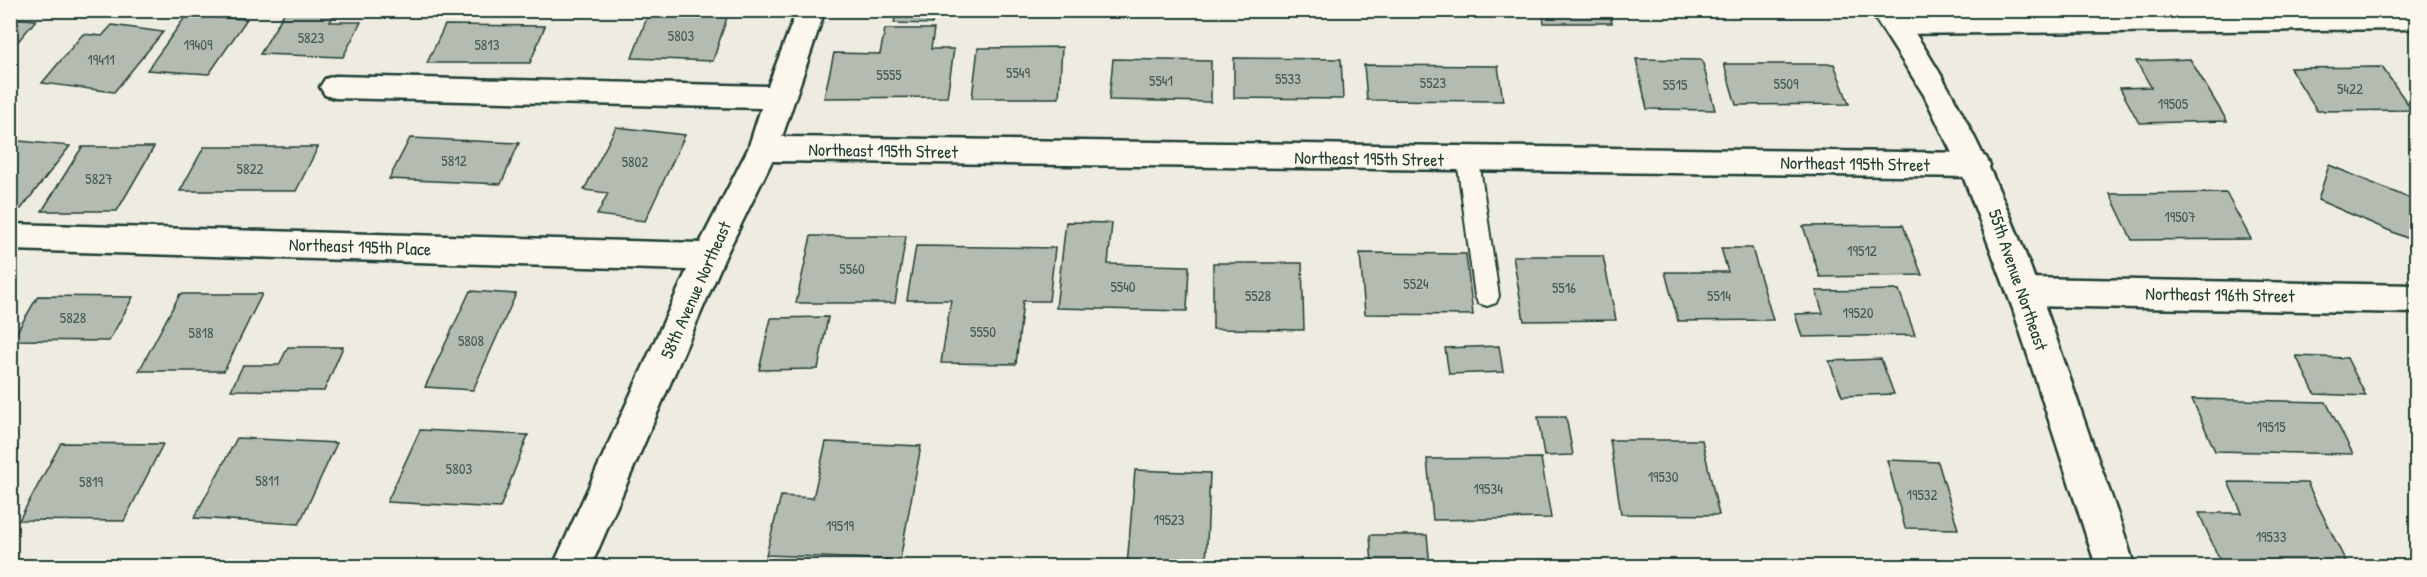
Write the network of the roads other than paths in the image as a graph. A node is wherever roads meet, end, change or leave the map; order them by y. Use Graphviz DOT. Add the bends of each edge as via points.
graph roads {
  1 [pos="811,10"];
  2 [pos="1889,17"];
  3 [pos="2416,19"];
  4 [pos="335,87"];
  5 [pos="779,97"];
  6 [pos="763,149"];
  7 [pos="1468,160"];
  8 [pos="1975,165"];
  9 [pos="10,237"];
  10 [pos="709,257"];
  11 [pos="2024,292"];
  12 [pos="1487,296"];
  13 [pos="2416,299"];
  14 [pos="572,567"];
  15 [pos="2115,567"];
  1 -- 5 [label="street, 58th Avenue Northeast"];
  2 -- 3 [label="street"];
  2 -- 8 [label="street, 55th Avenue Northeast" via="1938,94"];
  4 -- 5 [label="street"];
  5 -- 6 [label="street, 58th Avenue Northeast"];
  6 -- 7 [label="street, Northeast 195th Street"];
  6 -- 10 [label="street, 58th Avenue Northeast"];
  7 -- 8 [label="street, Northeast 195th Street"];
  7 -- 12 [label="lane"];
  8 -- 11 [label="street, 55th Avenue Northeast"];
  9 -- 10 [label="street, Northeast 195th Place"];
  10 -- 14 [label="street, 58th Avenue Northeast"];
  11 -- 13 [label="street, Northeast 196th Street"];
  11 -- 15 [label="street, 55th Avenue Northeast"];
}
